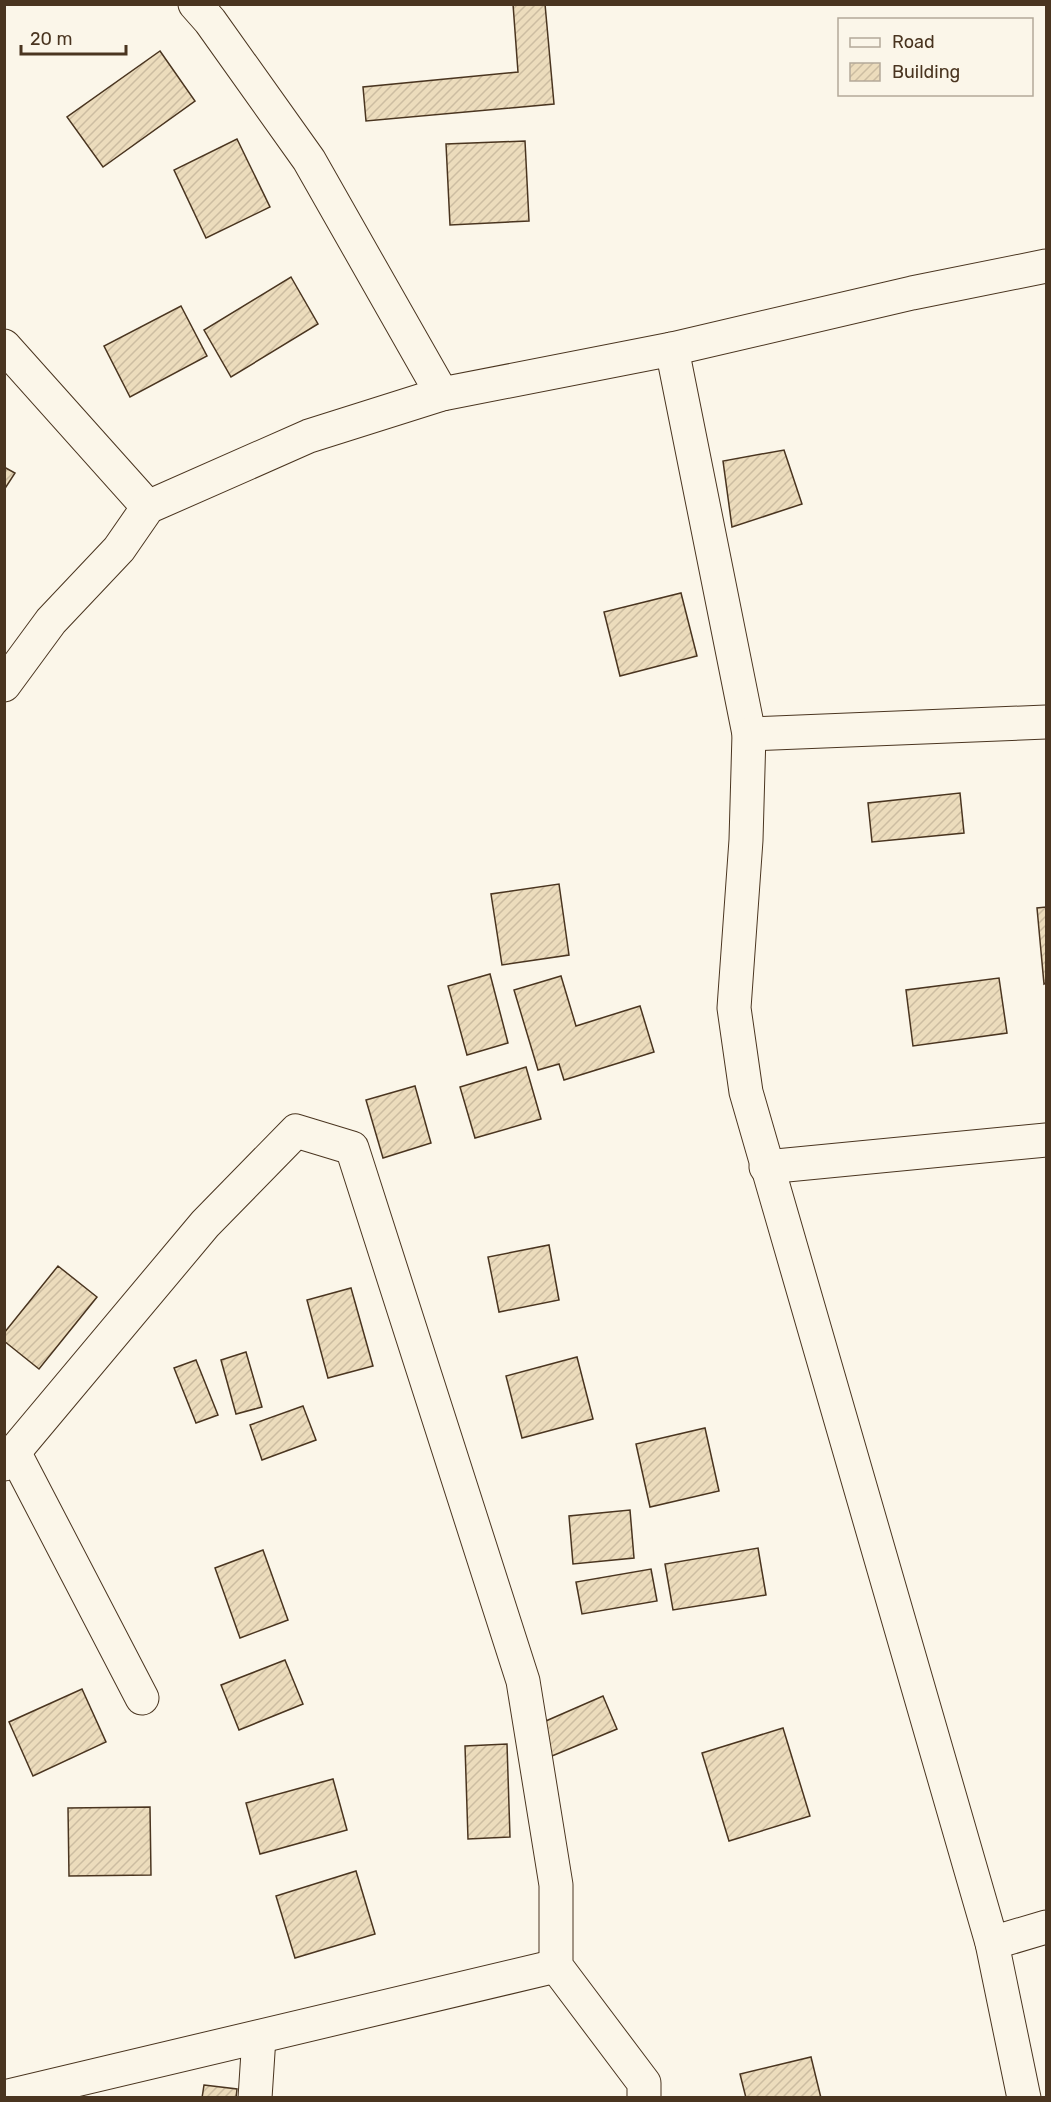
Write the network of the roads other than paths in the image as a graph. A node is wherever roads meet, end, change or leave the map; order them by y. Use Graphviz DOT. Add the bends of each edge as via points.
graph roads {
  1 [pos="195,4"];
  2 [pos="1047,266"];
  3 [pos="4,346"];
  4 [pos="672,349"];
  5 [pos="442,394"];
  6 [pos="148,507"];
  7 [pos="4,685"];
  8 [pos="1047,722"];
  9 [pos="749,735"];
  10 [pos="1047,1140"];
  11 [pos="766,1167"];
  12 [pos="9,1458"];
  13 [pos="142,1698"];
  14 [pos="1047,1927"];
  15 [pos="992,1943"];
  16 [pos="556,1966"];
  17 [pos="259,2037"];
  18 [pos="4,2097"];
  19 [pos="255,2097"];
  20 [pos="644,2097"];
  21 [pos="1024,2097"];
  1 -- 5 [label="street" via="309,160"];
  2 -- 4 [label="street"];
  3 -- 6 [label="street"];
  4 -- 5 [label="street"];
  4 -- 9 [label="street"];
  5 -- 6 [label="street" via="309,436"];
  6 -- 7 [label="street" via="119,549 51,621"];
  8 -- 9 [label="street"];
  9 -- 11 [label="street" via="734,1008 746,1092"];
  10 -- 11 [label="street"];
  11 -- 15 [label="street"];
  12 -- 13 [label="street"];
  12 -- 16 [label="street" via="205,1224 296,1131 352,1149 523,1681 555,1886"];
  14 -- 15 [label="street"];
  15 -- 21 [label="street"];
  16 -- 17 [label="street"];
  16 -- 20 [label="street" via="644,2083"];
  17 -- 18 [label="street"];
  17 -- 19 [label="street"];
}
